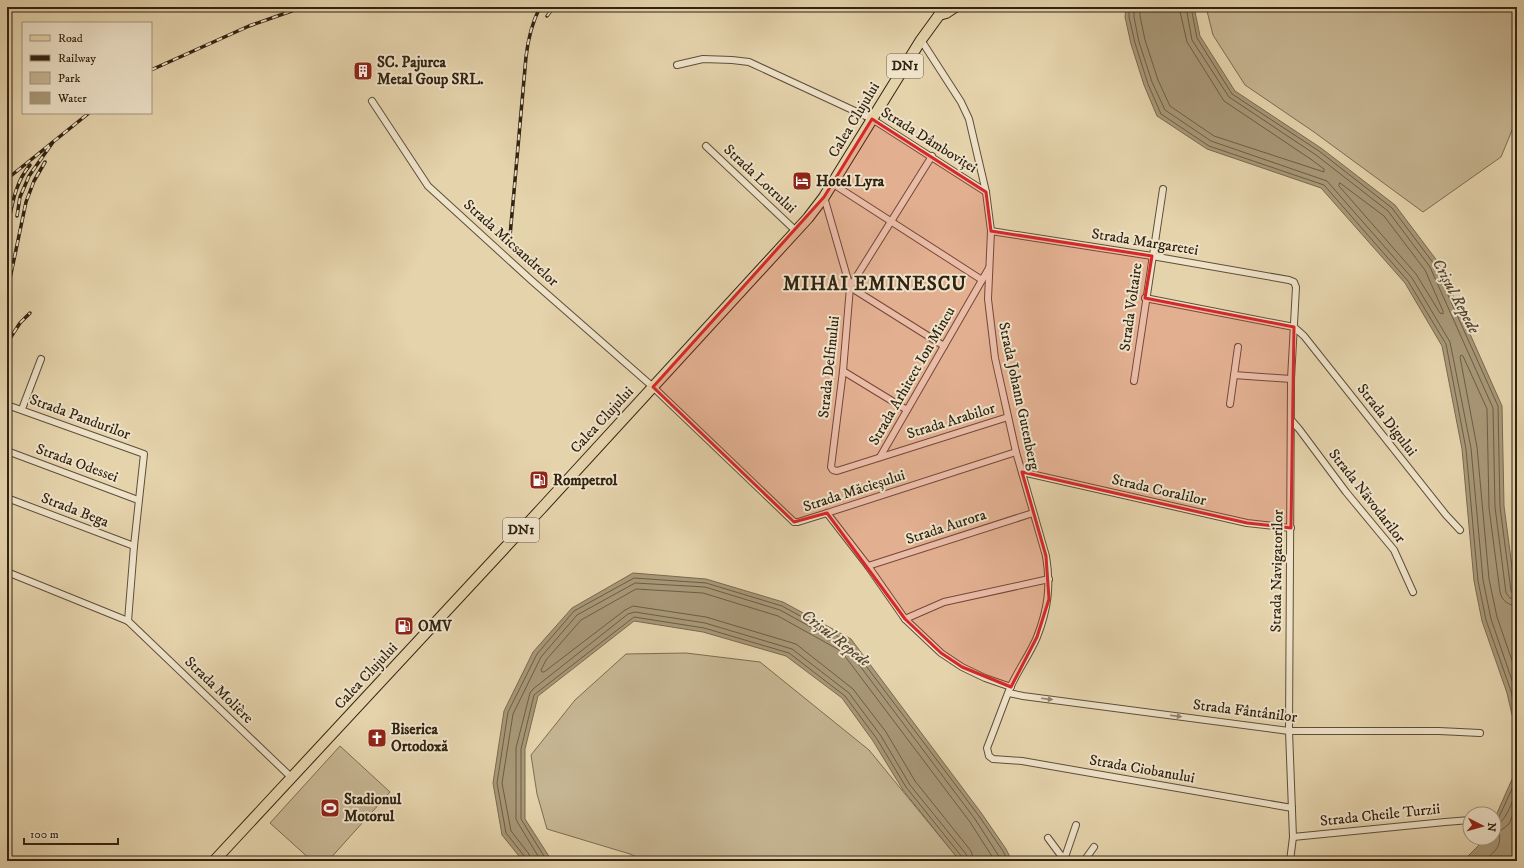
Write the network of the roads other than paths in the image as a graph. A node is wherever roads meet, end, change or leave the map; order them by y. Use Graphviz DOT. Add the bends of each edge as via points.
graph roads {
  1 [pos="955,7"];
  2 [pos="942,10"];
  3 [pos="921,40"];
  4 [pos="677,65"];
  5 [pos="372,101"];
  6 [pos="872,119"];
  7 [pos="706,146"];
  8 [pos="932,156"];
  9 [pos="833,184"];
  10 [pos="1163,188"];
  11 [pos="986,192"];
  12 [pos="824,197"];
  13 [pos="891,222"];
  14 [pos="796,231"];
  15 [pos="991,232"];
  16 [pos="1152,256"];
  17 [pos="990,266"];
  18 [pos="982,280"];
  19 [pos="1294,282"];
  20 [pos="850,287"];
  21 [pos="1145,298"];
  22 [pos="1294,327"];
  23 [pos="944,346"];
  24 [pos="1238,347"];
  25 [pos="41,359"];
  26 [pos="843,371"];
  27 [pos="1234,375"];
  28 [pos="1291,379"];
  29 [pos="1134,381"];
  30 [pos="653,386"];
  31 [pos="1230,404"];
  32 [pos="7,405"];
  33 [pos="22,409"];
  34 [pos="907,410"];
  35 [pos="1008,417"];
  36 [pos="1292,421"];
  37 [pos="7,451"];
  38 [pos="1016,452"];
  39 [pos="880,457"];
  40 [pos="833,470"];
  41 [pos="1022,472"];
  42 [pos="7,498"];
  43 [pos="138,500"];
  44 [pos="1033,513"];
  45 [pos="827,514"];
  46 [pos="1291,528"];
  47 [pos="1460,530"];
  48 [pos="134,546"];
  49 [pos="868,566"];
  50 [pos="7,572"];
  51 [pos="1049,579"];
  52 [pos="1413,592"];
  53 [pos="905,619"];
  54 [pos="128,621"];
  55 [pos="1010,690"];
  56 [pos="1289,731"];
  57 [pos="1480,733"];
  58 [pos="989,756"];
  59 [pos="292,778"];
  60 [pos="1292,808"];
  61 [pos="1462,821"];
  62 [pos="1076,825"];
  63 [pos="1293,836"];
  64 [pos="1048,838"];
  65 [pos="1094,847"];
  66 [pos="1064,860"];
  67 [pos="214,861"];
  68 [pos="1084,861"];
  69 [pos="1290,861"];
  1 -- 2 [label="main road, DN1" via="946,13"];
  2 -- 3 [label="main road, Calea Clujului / DN1"];
  3 -- 6 [label="main road, Calea Clujului / DN1"];
  3 -- 11 [label="street, Strada Johann Gutenberg" via="969,119"];
  4 -- 6 [label="street, Strada Dâmboviței" via="703,59 749,62"];
  5 -- 30 [label="street, Strada Micsandrelor" via="428,186"];
  6 -- 8 [label="street, Strada Dâmboviței"];
  6 -- 9 [label="main road, Calea Clujului / DN1"];
  7 -- 14 [label="street, Strada Lotrului"];
  8 -- 11 [label="street, Strada Dâmboviței"];
  8 -- 13 [label="street"];
  9 -- 12 [label="main road, Calea Clujului / DN1"];
  9 -- 13 [label="street"];
  10 -- 16 [label="street, Strada Voltaire"];
  11 -- 15 [label="street, Strada Johann Gutenberg"];
  12 -- 14 [label="main road, Calea Clujului / DN1"];
  12 -- 20 [label="street, Strada Delfinului"];
  13 -- 18 [label="street"];
  13 -- 20 [label="street"];
  14 -- 30 [label="main road, Calea Clujului / DN1"];
  15 -- 16 [label="street, Strada Margaretei"];
  15 -- 17 [label="street, Strada Johann Gutenberg"];
  16 -- 19 [label="street, Strada Margaretei"];
  16 -- 21 [label="street, Strada Voltaire"];
  17 -- 18 [label="street, Strada Arhitect Ion Mincu"];
  17 -- 35 [label="street, Strada Johann Gutenberg" via="990,325"];
  18 -- 23 [label="street, Strada Arhitect Ion Mincu"];
  19 -- 22 [label="street, Strada Navigatorilor"];
  20 -- 23 [label="street"];
  20 -- 26 [label="street, Strada Delfinului"];
  21 -- 22 [label="street"];
  21 -- 29 [label="street, Strada Voltaire"];
  22 -- 28 [label="street, Strada Navigatorilor"];
  22 -- 47 [label="street, Strada Digului" via="1304,336"];
  23 -- 34 [label="street, Strada Arhitect Ion Mincu"];
  24 -- 27 [label="street"];
  25 -- 33 [label="street"];
  26 -- 34 [label="street"];
  26 -- 40 [label="street, Strada Delfinului" via="831,467"];
  27 -- 28 [label="street"];
  27 -- 31 [label="street"];
  28 -- 36 [label="street, Strada Navigatorilor"];
  30 -- 45 [label="street, Strada Măcieșului" via="794,522"];
  30 -- 59 [label="main road, Calea Clujului / DN1"];
  32 -- 33 [label="street, Strada Pandurilor"];
  33 -- 43 [label="street, Strada Pandurilor" via="144,454"];
  34 -- 39 [label="street, Strada Arhitect Ion Mincu"];
  35 -- 38 [label="street, Strada Johann Gutenberg"];
  35 -- 39 [label="street, Strada Arabilor"];
  36 -- 46 [label="street, Strada Navigatorilor"];
  36 -- 52 [label="street, Strada Năvodarilor" via="1394,550"];
  37 -- 43 [label="street, Strada Odessei"];
  38 -- 41 [label="street, Strada Johann Gutenberg"];
  38 -- 45 [label="street, Strada Măcieșului"];
  39 -- 40 [label="street, Strada Arabilor" via="837,471"];
  41 -- 44 [label="street, Strada Johann Gutenberg"];
  41 -- 46 [label="street, Strada Coralilor" via="1247,523"];
  42 -- 48 [label="street, Strada Bega"];
  43 -- 48 [label="street"];
  44 -- 49 [label="street, Strada Aurora"];
  44 -- 51 [label="street, Strada Johann Gutenberg" via="1046,556"];
  45 -- 49 [label="street, Strada Fântânilor"];
  46 -- 56 [label="street, Strada Navigatorilor"];
  48 -- 54 [label="street"];
  49 -- 53 [label="street, Strada Fântânilor"];
  50 -- 54 [label="street, Strada Molière"];
  51 -- 53 [label="street" via="944,602"];
  51 -- 55 [label="street, Strada Johann Gutenberg" via="1048,599 1037,637"];
  53 -- 55 [label="street, Strada Fântânilor" via="941,653 968,670"];
  54 -- 59 [label="street, Strada Molière"];
  55 -- 56 [label="street, Strada Fântânilor, one-way" via="1023,696"];
  55 -- 58 [label="street, Strada Johann Gutenberg" via="987,748"];
  56 -- 57 [label="street, Strada Fântânilor"];
  56 -- 60 [label="street, Strada Navigatorilor"];
  58 -- 60 [label="street, Strada Ciobanului" via="993,759 1022,761"];
  59 -- 67 [label="main road, Calea Clujului / DN1"];
  60 -- 63 [label="street, Strada Navigatorilor"];
  61 -- 63 [label="street, Strada Cheile Turzii"];
  62 -- 66 [label="street"];
  63 -- 69 [label="street, Strada Navigatorilor"];
  64 -- 66 [label="street"];
  65 -- 68 [label="street"];
}
